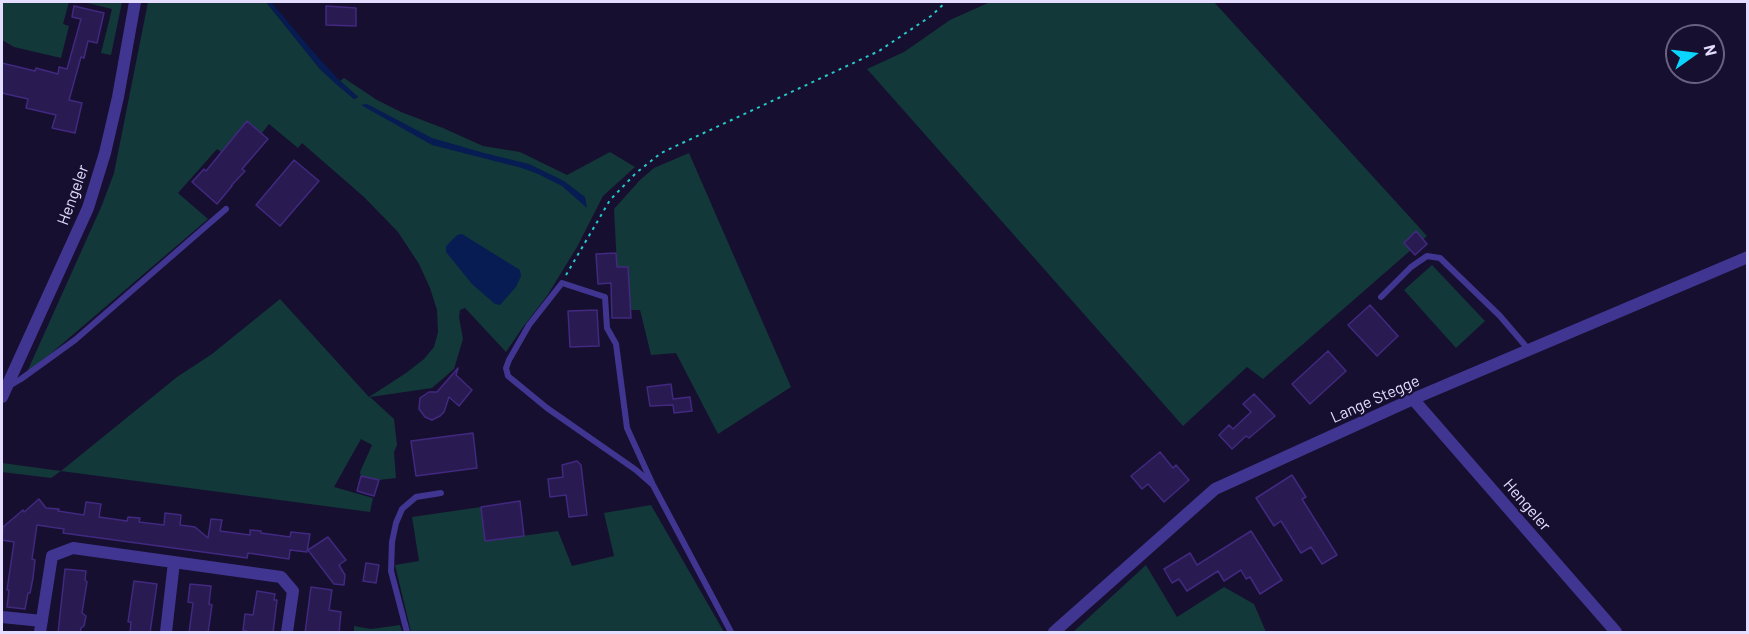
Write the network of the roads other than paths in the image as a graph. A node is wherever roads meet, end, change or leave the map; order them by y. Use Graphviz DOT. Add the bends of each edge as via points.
graph roads {
  1 [pos="135,2"];
  2 [pos="226,208"];
  3 [pos="1748,257"];
  4 [pos="1381,297"];
  5 [pos="1530,350"];
  6 [pos="3,390"];
  7 [pos="1413,399"];
  8 [pos="653,485"];
  9 [pos="441,493"];
  10 [pos="174,562"];
  11 [pos="2,617"];
  12 [pos="41,627"];
  13 [pos="166,633"];
  14 [pos="287,633"];
  15 [pos="407,633"];
  16 [pos="731,633"];
  17 [pos="1054,633"];
  18 [pos="1616,633"];
  1 -- 6 [label="street, Hengeler" via="118,97 88,208"];
  2 -- 6 [label="lane" via="75,340"];
  3 -- 5 [label="street, Lange Stegge"];
  4 -- 5 [label="lane" via="1427,256 1440,258"];
  5 -- 7 [label="street, Lange Stegge"];
  7 -- 17 [label="street, Lange Stegge" via="1215,489"];
  7 -- 18 [label="street, Hengeler"];
  8 -- 8 [label="lane" via="508,376 509,360 529,325 562,283 605,297 607,328 616,344 627,428"];
  8 -- 16 [label="lane"];
  9 -- 15 [label="lane" via="416,497 402,509 396,523 392,571"];
  10 -- 12 [label="street" via="73,548 52,556"];
  10 -- 13 [label="street"];
  10 -- 14 [label="street" via="281,577 293,591"];
  11 -- 12 [label="street"];
}
